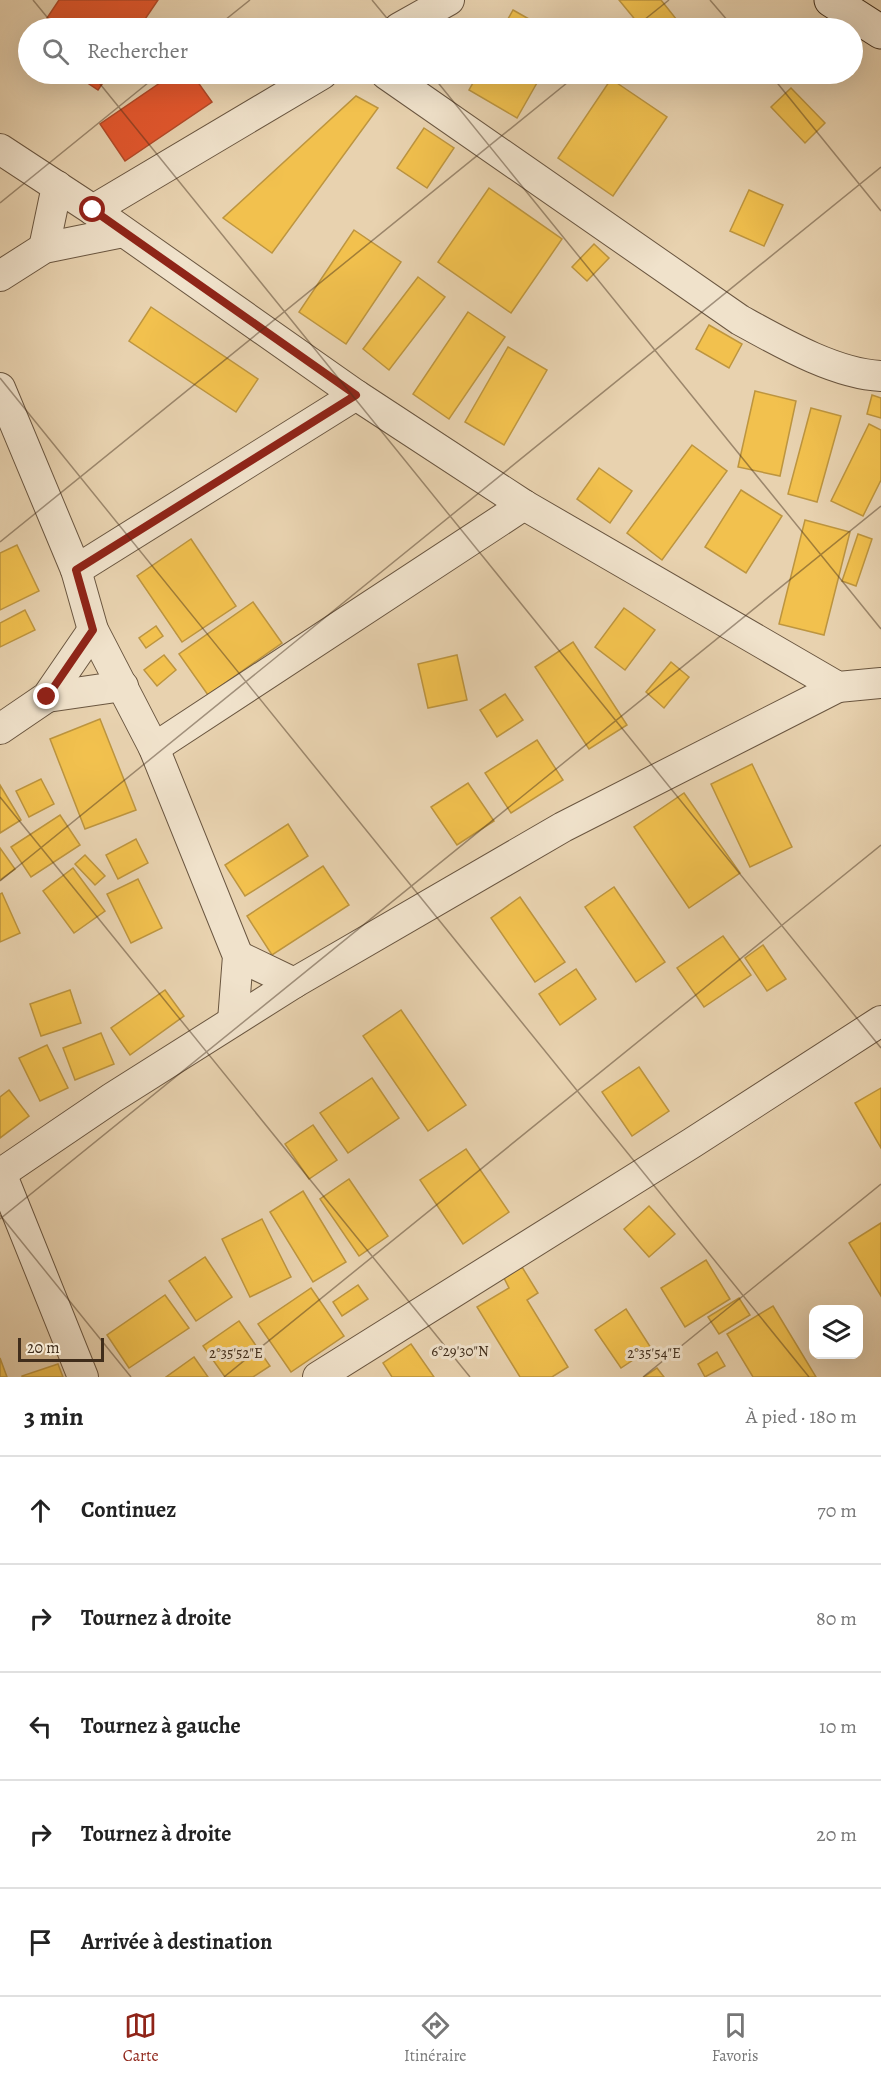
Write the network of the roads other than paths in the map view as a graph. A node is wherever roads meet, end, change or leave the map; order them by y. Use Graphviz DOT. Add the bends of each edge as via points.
graph roads {
  1 [pos="448,0"];
  2 [pos="831,0"];
  3 [pos="416,18"];
  4 [pos="859,18"];
  5 [pos="863,20"];
  6 [pos="881,32"];
  7 [pos="305,84"];
  8 [pos="400,84"];
  9 [pos="0,149"];
  10 [pos="57,186"];
  11 [pos="93,210"];
  12 [pos="123,232"];
  13 [pos="44,248"];
  14 [pos="0,276"];
  15 [pos="881,376"];
  16 [pos="0,388"];
  17 [pos="356,395"];
  18 [pos="524,506"];
  19 [pos="76,570"];
  20 [pos="93,630"];
  21 [pos="881,683"];
  22 [pos="123,686"];
  23 [pos="838,687"];
  24 [pos="47,697"];
  25 [pos="0,729"];
  26 [pos="154,748"];
  27 [pos="238,956"];
  28 [pos="294,983"];
  29 [pos="233,1021"];
  30 [pos="881,1021"];
  31 [pos="0,1174"];
  32 [pos="83,1377"];
  33 [pos="318,1377"];
  1 -- 3 [label="street"];
  2 -- 4 [label="street"];
  5 -- 6 [label="street"];
  7 -- 11 [label="street"];
  8 -- 15 [label="street" via="740,320 825,362"];
  9 -- 10 [label="street"];
  10 -- 11 [label="street"];
  10 -- 13 [label="street"];
  11 -- 12 [label="street"];
  12 -- 13 [label="street"];
  12 -- 17 [label="street"];
  13 -- 14 [label="street"];
  16 -- 19 [label="street"];
  17 -- 18 [label="street"];
  17 -- 19 [label="street"];
  18 -- 23 [label="street"];
  18 -- 26 [label="street"];
  19 -- 20 [label="street"];
  20 -- 22 [label="street"];
  20 -- 24 [label="street"];
  21 -- 23 [label="street"];
  22 -- 24 [label="street"];
  22 -- 26 [label="street"];
  23 -- 28 [label="street" via="563,827"];
  24 -- 25 [label="street"];
  26 -- 27 [label="street"];
  27 -- 28 [label="street"];
  27 -- 29 [label="street"];
  28 -- 29 [label="street"];
  29 -- 31 [label="street"];
  30 -- 33 [label="street"];
  31 -- 32 [label="street"];
}
